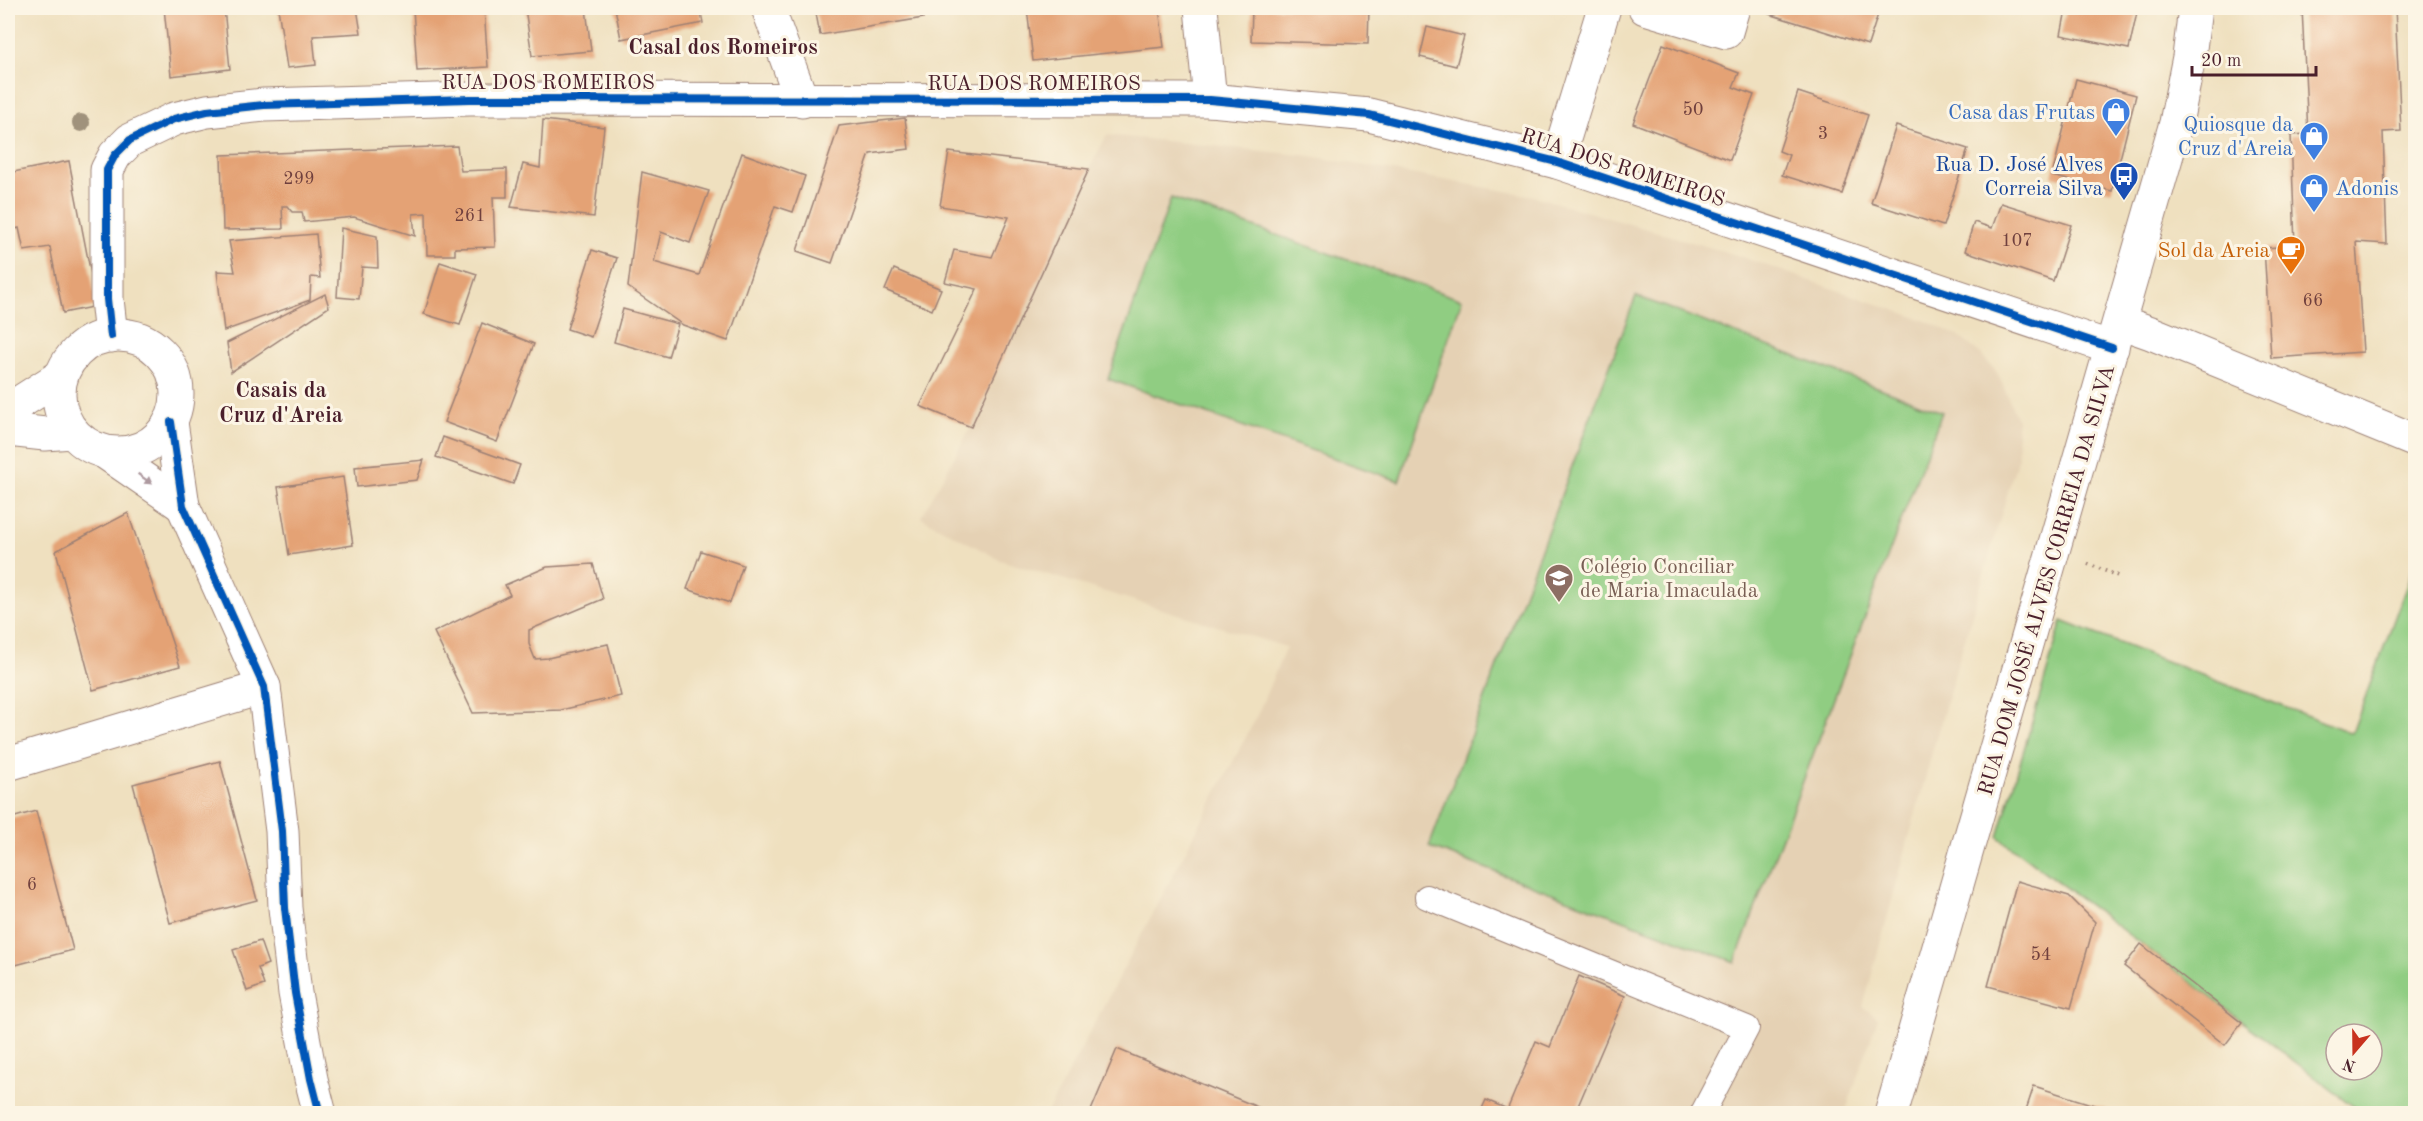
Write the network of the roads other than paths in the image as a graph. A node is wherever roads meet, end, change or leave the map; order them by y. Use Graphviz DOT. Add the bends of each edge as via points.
graph roads {
  1 [pos="768,8"];
  2 [pos="1201,8"];
  3 [pos="1604,8"];
  4 [pos="1645,8"];
  5 [pos="1733,8"];
  6 [pos="2195,8"];
  7 [pos="1210,100"];
  8 [pos="802,101"];
  9 [pos="1557,162"];
  10 [pos="2116,335"];
  11 [pos="111,336"];
  12 [pos="61,376"];
  13 [pos="8,410"];
  14 [pos="171,422"];
  15 [pos="8,430"];
  16 [pos="72,432"];
  17 [pos="2414,436"];
  18 [pos="106,453"];
  19 [pos="183,506"];
  20 [pos="264,687"];
  21 [pos="8,764"];
  22 [pos="1426,897"];
  23 [pos="320,1113"];
  24 [pos="1702,1113"];
  25 [pos="1891,1113"];
  1 -- 8 [label="street"];
  2 -- 7 [label="street"];
  3 -- 9 [label="street"];
  4 -- 5 [label="street" via="1726,32"];
  6 -- 10 [label="street, RUA DOM JOSÉ ALVES CORREIA DA SILVA" via="2175,123"];
  7 -- 8 [label="street, RUA DOS ROMEIROS"];
  7 -- 9 [label="street, RUA DOS ROMEIROS" via="1369,114"];
  8 -- 11 [label="street, RUA DOS ROMEIROS" via="436,100 264,105 174,119 130,140 107,170 107,299"];
  9 -- 10 [label="street, RUA DOS ROMEIROS"];
  10 -- 17 [label="street, RUA DOS ROMEIROS" via="2151,333"];
  10 -- 25 [label="street, RUA DOM JOSÉ ALVES CORREIA DA SILVA"];
  11 -- 12 [label="street" via="81,349"];
  11 -- 14 [label="street" via="130,336 147,343 172,369 177,387"];
  12 -- 13 [label="street"];
  12 -- 16 [label="street" via="58,396 62,415"];
  14 -- 18 [label="street" via="160,437 144,447 127,454"];
  14 -- 19 [label="street"];
  15 -- 16 [label="street"];
  16 -- 18 [label="street" via="87,445"];
  18 -- 19 [label="street, one-way"];
  19 -- 20 [label="street"];
  20 -- 21 [label="street"];
  20 -- 23 [label="street" via="282,831 285,908 295,993"];
  22 -- 24 [label="lane" via="1747,1028"];
}
